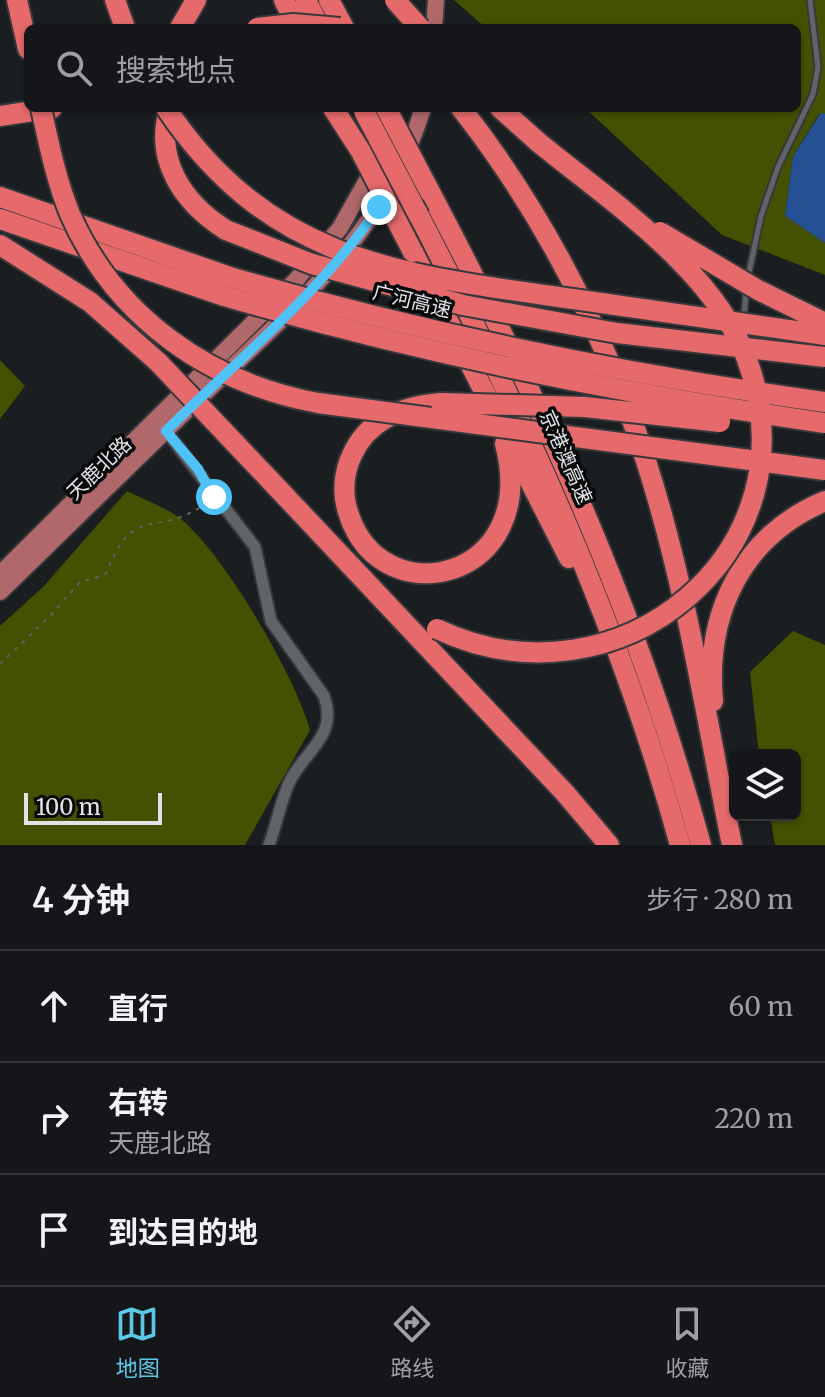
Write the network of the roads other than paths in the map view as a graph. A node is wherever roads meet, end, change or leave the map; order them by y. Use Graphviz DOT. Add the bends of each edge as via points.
graph roads {
  1 [pos="17,0"];
  2 [pos="115,0"];
  3 [pos="196,0"];
  4 [pos="284,0"];
  5 [pos="306,0"];
  6 [pos="329,0"];
  7 [pos="395,0"];
  8 [pos="409,0"];
  9 [pos="436,0"];
  10 [pos="810,0"];
  11 [pos="124,24"];
  12 [pos="182,24"];
  13 [pos="296,24"];
  14 [pos="318,24"];
  15 [pos="340,24"];
  16 [pos="408,24"];
  17 [pos="416,24"];
  18 [pos="434,24"];
  19 [pos="24,31"];
  20 [pos="30,112"];
  21 [pos="43,112"];
  22 [pos="168,112"];
  23 [pos="171,112"];
  24 [pos="338,112"];
  25 [pos="365,112"];
  26 [pos="388,112"];
  27 [pos="394,112"];
  28 [pos="422,112"];
  29 [pos="464,112"];
  30 [pos="504,112"];
  31 [pos="9,116"];
  32 [pos="538,142"];
  33 [pos="0,197"];
  34 [pos="0,219"];
  35 [pos="0,245"];
  36 [pos="132,256"];
  37 [pos="744,320"];
  38 [pos="825,323"];
  39 [pos="825,335"];
  40 [pos="240,336"];
  41 [pos="254,348"];
  42 [pos="825,357"];
  43 [pos="205,382"];
  44 [pos="825,402"];
  45 [pos="495,414"];
  46 [pos="825,423"];
  47 [pos="166,431"];
  48 [pos="825,437"];
  49 [pos="825,470"];
  50 [pos="825,501"];
  51 [pos="347,562"];
  52 [pos="0,574"];
  53 [pos="0,592"];
  54 [pos="668,800"];
  55 [pos="269,845"];
  56 [pos="609,845"];
  57 [pos="680,845"];
  58 [pos="701,845"];
  59 [pos="732,845"];
  1 -- 19 [label="highway"];
  2 -- 11 [label="highway"];
  3 -- 12 [label="highway"];
  4 -- 13 [label="highway"];
  5 -- 14 [label="highway"];
  6 -- 15 [label="highway"];
  7 -- 17 [label="highway, bridge"];
  8 -- 16 [label="main road"];
  9 -- 18 [label="main road"];
  10 -- 37 [label="lane" via="818,67 813,94 761,216"];
  20 -- 31 [label="highway"];
  21 -- 49 [label="highway, bridge" via="62,194 102,270 161,334 235,379 318,403"];
  22 -- 42 [label="highway, bridge" via="165,142 172,173 190,201 226,230 312,264 463,305 617,333"];
  23 -- 39 [label="highway, bridge" via="204,157 259,205 321,244 366,262 437,280"];
  24 -- 45 [label="highway, bridge"];
  25 -- 54 [label="highway, 京港澳高速, bridge" via="515,404 566,515 611,628"];
  26 -- 58 [label="highway, 京港澳高速, bridge" via="534,395 585,507 651,678"];
  27 -- 40 [label="main road, 天鹿北路" via="371,174 340,228"];
  28 -- 41 [label="main road, 天鹿北路" via="394,186 372,218"];
  29 -- 59 [label="highway" via="518,187 561,262 600,339 632,420 669,545"];
  30 -- 32 [label="highway"];
  32 -- 38 [label="highway, bridge" via="681,246"];
  32 -- 51 [label="highway, bridge" via="666,250 722,310 743,351 756,395 760,440 754,485 735,536 710,574 678,606 631,635 579,651 525,654 488,648 437,629 380,592"];
  33 -- 36 [label="highway, 广河高速"];
  34 -- 36 [label="highway, 广河高速"];
  35 -- 51 [label="highway, bridge" via="90,302 158,362"];
  36 -- 44 [label="highway, 广河高速, bridge" via="448,335 641,374"];
  36 -- 46 [label="highway, 广河高速, bridge" via="292,316 444,355 638,395"];
  40 -- 41 [label="main road"];
  40 -- 43 [label="main road, 天鹿北路"];
  41 -- 43 [label="main road, 天鹿北路"];
  43 -- 47 [label="main road, 天鹿北路"];
  43 -- 52 [label="main road, 天鹿北路"];
  45 -- 48 [label="highway, bridge" via="511,482 504,524 492,543 467,563 436,572 414,572 384,560 360,538 347,508 345,476 357,445 379,422 408,407 537,404"];
  45 -- 54 [label="highway" via="578,575 639,739"];
  47 -- 53 [label="main road, 天鹿北路"];
  47 -- 55 [label="street" via="255,547 271,621 329,709 326,733 290,781"];
  50 -- 59 [label="highway" via="782,525 758,547 738,572 720,612 711,680"];
  51 -- 56 [label="highway"];
  54 -- 57 [label="highway, 京港澳高速"];
}
